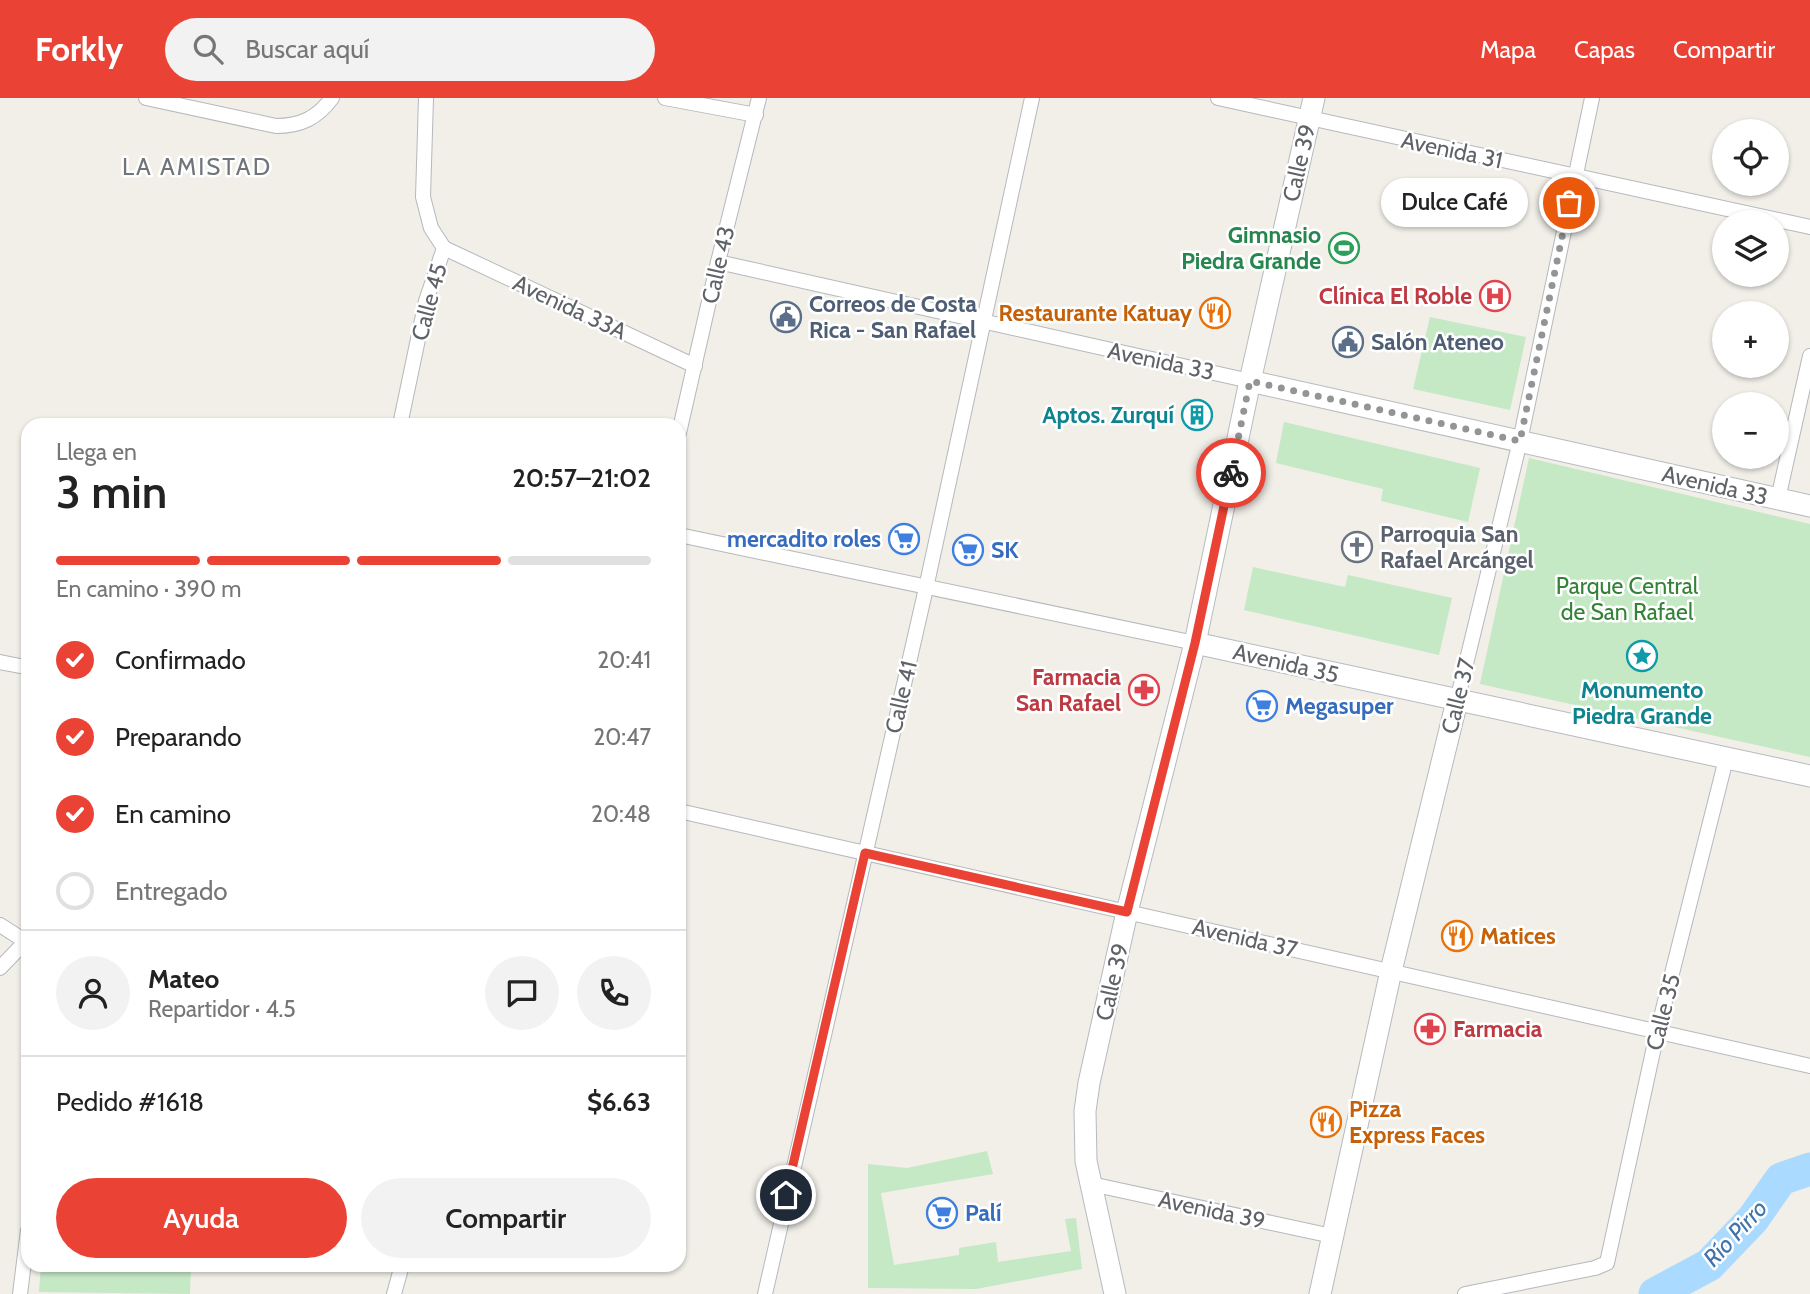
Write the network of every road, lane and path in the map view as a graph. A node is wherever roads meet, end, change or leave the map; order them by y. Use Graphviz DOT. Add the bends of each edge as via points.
graph roads {
  1 [pos="146,98"];
  2 [pos="332,98"];
  3 [pos="426,98"];
  4 [pos="666,98"];
  5 [pos="759,98"];
  6 [pos="1032,98"];
  7 [pos="1218,98"];
  8 [pos="1314,98"];
  9 [pos="1592,98"];
  10 [pos="756,114"];
  11 [pos="1309,119"];
  12 [pos="1574,176"];
  13 [pos="1810,227"];
  14 [pos="444,248"];
  15 [pos="718,262"];
  16 [pos="984,322"];
  17 [pos="1810,356"];
  18 [pos="695,366"];
  19 [pos="1250,381"];
  20 [pos="401,418"];
  21 [pos="683,418"];
  22 [pos="1520,441"];
  23 [pos="1778,499"];
  24 [pos="1810,506"];
  25 [pos="686,537"];
  26 [pos="926,588"];
  27 [pos="1195,643"];
  28 [pos="0,662"];
  29 [pos="20,666"];
  30 [pos="1457,701"];
  31 [pos="1726,759"];
  32 [pos="1810,776"];
  33 [pos="686,813"];
  34 [pos="865,853"];
  35 [pos="1127,912"];
  36 [pos="0,925"];
  37 [pos="21,938"];
  38 [pos="21,948"];
  39 [pos="0,968"];
  40 [pos="1391,971"];
  41 [pos="1657,1033"];
  42 [pos="1810,1066"];
  43 [pos="1091,1184"];
  44 [pos="1332,1236"];
  45 [pos="23,1272"];
  46 [pos="400,1272"];
  47 [pos="20,1294"];
  48 [pos="394,1294"];
  49 [pos="765,1294"];
  50 [pos="1115,1294"];
  51 [pos="1320,1294"];
  52 [pos="1465,1294"];
  1 -- 2 [label="street" via="294,126 309,121"];
  3 -- 14 [label="street, Calle 45" via="423,197 431,228"];
  4 -- 10 [label="street"];
  5 -- 10 [label="street, Calle 43"];
  6 -- 16 [label="street, Calle 41"];
  7 -- 11 [label="street, Avenida 31"];
  8 -- 11 [label="main road, Calle 39"];
  9 -- 12 [label="street, Calle 37"];
  10 -- 15 [label="street, Calle 43"];
  11 -- 12 [label="street, Avenida 31"];
  11 -- 19 [label="main road, Calle 39"];
  12 -- 13 [label="street, Avenida 31"];
  12 -- 22 [label="street, Calle 37"];
  14 -- 18 [label="street, Avenida 33A"];
  14 -- 20 [label="street, Calle 45" via="426,301"];
  15 -- 16 [label="street, Avenida 33"];
  15 -- 18 [label="street, Calle 43"];
  16 -- 19 [label="street, Avenida 33"];
  16 -- 26 [label="street, Calle 41"];
  17 -- 23 [label="street"];
  18 -- 21 [label="street, Calle 43"];
  19 -- 22 [label="main road, Avenida 33"];
  19 -- 27 [label="main road, Calle 39"];
  22 -- 23 [label="main road, Avenida 33"];
  22 -- 30 [label="street, Calle 37"];
  23 -- 24 [label="main road, Avenida 33"];
  25 -- 26 [label="street, Avenida 35"];
  26 -- 27 [label="street, Avenida 35"];
  26 -- 34 [label="street, Calle 41"];
  27 -- 30 [label="main road, Avenida 35"];
  27 -- 35 [label="main road, Calle 39"];
  28 -- 29 [label="street"];
  30 -- 31 [label="main road, Avenida 35"];
  30 -- 40 [label="main road, Calle 37"];
  31 -- 32 [label="main road, Avenida 35"];
  31 -- 41 [label="street, Calle 35"];
  33 -- 34 [label="street, Avenida 37"];
  34 -- 35 [label="street, Avenida 37"];
  34 -- 49 [label="street, Calle 41"];
  35 -- 40 [label="street, Avenida 37"];
  35 -- 43 [label="main road, Calle 39" via="1085,1111"];
  36 -- 37 [label="street"];
  38 -- 39 [label="street"];
  40 -- 41 [label="street, Avenida 37"];
  40 -- 44 [label="main road, Calle 37"];
  41 -- 42 [label="street, Avenida 37"];
  41 -- 52 [label="street, Calle 35" via="1604,1266"];
  43 -- 44 [label="street, Avenida 39"];
  43 -- 50 [label="main road, Calle 39"];
  44 -- 51 [label="main road, Calle 37"];
  45 -- 47 [label="street"];
  46 -- 48 [label="street"];
}
